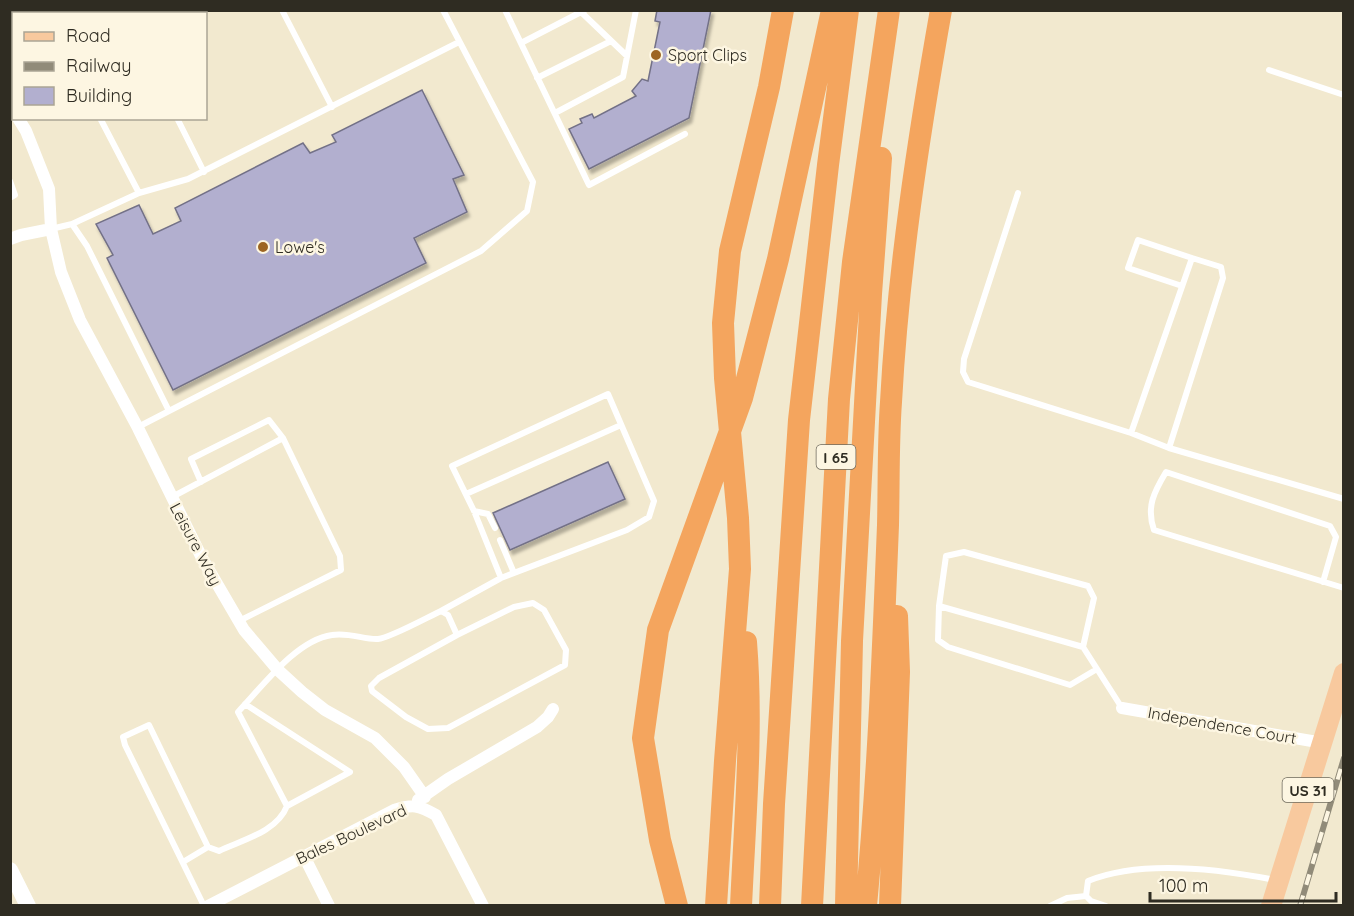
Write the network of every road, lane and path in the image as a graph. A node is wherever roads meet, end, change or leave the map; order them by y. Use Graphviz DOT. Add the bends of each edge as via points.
graph roads {
  1 [pos="282,10"];
  2 [pos="443,10"];
  3 [pos="505,10"];
  4 [pos="636,10"];
  5 [pos="783,10"];
  6 [pos="832,10"];
  7 [pos="848,10"];
  8 [pos="891,10"];
  9 [pos="940,10"];
  10 [pos="582,11"];
  11 [pos="611,41"];
  12 [pos="459,42"];
  13 [pos="521,43"];
  14 [pos="627,56"];
  15 [pos="1269,70"];
  16 [pos="537,78"];
  17 [pos="1344,95"];
  18 [pos="332,107"];
  19 [pos="555,113"];
  20 [pos="19,120"];
  21 [pos="101,120"];
  22 [pos="178,120"];
  23 [pos="685,134"];
  24 [pos="204,172"];
  25 [pos="10,181"];
  26 [pos="139,193"];
  27 [pos="1018,193"];
  28 [pos="10,198"];
  29 [pos="72,224"];
  30 [pos="51,229"];
  31 [pos="10,239"];
  32 [pos="1192,258"];
  33 [pos="1182,286"];
  34 [pos="891,402"];
  35 [pos="169,411"];
  36 [pos="621,425"];
  37 [pos="138,428"];
  38 [pos="1131,433"];
  39 [pos="283,438"];
  40 [pos="1169,448"];
  41 [pos="201,482"];
  42 [pos="466,494"];
  43 [pos="172,497"];
  44 [pos="1344,500"];
  45 [pos="474,511"];
  46 [pos="495,528"];
  47 [pos="500,540"];
  48 [pos="740,569"];
  49 [pos="514,573"];
  50 [pos="501,578"];
  51 [pos="1323,582"];
  52 [pos="1344,588"];
  53 [pos="939,606"];
  54 [pos="441,611"];
  55 [pos="239,621"];
  56 [pos="457,635"];
  57 [pos="1083,647"];
  58 [pos="1097,669"];
  59 [pos="278,670"];
  60 [pos="1344,673"];
  61 [pos="245,704"];
  62 [pos="1122,708"];
  63 [pos="553,709"];
  64 [pos="1323,743"];
  65 [pos="425,797"];
  66 [pos="410,805"];
  67 [pos="287,806"];
  68 [pos="208,847"];
  69 [pos="304,856"];
  70 [pos="183,862"];
  71 [pos="10,870"];
  72 [pos="1279,880"];
  73 [pos="1086,896"];
  74 [pos="28,906"];
  75 [pos="206,906"];
  76 [pos="329,906"];
  77 [pos="483,906"];
  78 [pos="676,906"];
  79 [pos="716,906"];
  80 [pos="741,906"];
  81 [pos="770,906"];
  82 [pos="812,906"];
  83 [pos="846,906"];
  84 [pos="866,906"];
  85 [pos="890,906"];
  86 [pos="1050,906"];
  87 [pos="1106,906"];
  88 [pos="1271,906"];
  1 -- 18 [label="lane"];
  2 -- 12 [label="lane"];
  3 -- 13 [label="lane"];
  4 -- 14 [label="lane"];
  5 -- 48 [label="highway" via="730,251 723,323"];
  6 -- 78 [label="highway" via="778,259 742,398 658,630 643,738"];
  7 -- 81 [label="highway, I 65" via="799,420"];
  8 -- 82 [label="highway, I 65" via="853,261 839,399"];
  8 -- 83 [label="highway" via="853,617"];
  9 -- 34 [label="highway" via="916,156"];
  10 -- 11 [label="lane"];
  10 -- 13 [label="lane"];
  11 -- 14 [label="lane"];
  11 -- 16 [label="lane"];
  12 -- 18 [label="lane"];
  12 -- 35 [label="lane" via="533,182 527,211 481,251"];
  13 -- 16 [label="lane"];
  14 -- 19 [label="lane" via="622,77"];
  15 -- 17 [label="lane"];
  16 -- 19 [label="lane"];
  18 -- 24 [label="lane"];
  19 -- 23 [label="lane" via="589,185"];
  20 -- 30 [label="street, Leisure Way" via="49,189"];
  21 -- 26 [label="lane"];
  22 -- 24 [label="lane"];
  24 -- 26 [label="lane"];
  25 -- 28 [label="lane" via="15,195"];
  26 -- 29 [label="lane"];
  27 -- 38 [label="lane" via="963,372 968,382"];
  29 -- 30 [label="lane"];
  29 -- 35 [label="lane" via="87,246"];
  30 -- 31 [label="street"];
  30 -- 37 [label="street, Leisure Way" via="61,272 80,321"];
  32 -- 33 [label="lane"];
  32 -- 33 [label="lane" via="1138,240 1128,268"];
  32 -- 40 [label="lane" via="1221,267 1223,278"];
  33 -- 38 [label="lane"];
  34 -- 84 [label="highway" via="874,822"];
  34 -- 85 [label="highway" via="898,672"];
  35 -- 37 [label="lane"];
  36 -- 42 [label="lane"];
  36 -- 42 [label="lane" via="608,394 453,466"];
  36 -- 49 [label="lane" via="654,501 649,517 627,530"];
  37 -- 43 [label="street, Leisure Way"];
  38 -- 40 [label="lane"];
  39 -- 41 [label="lane"];
  39 -- 41 [label="lane" via="269,420 191,459"];
  39 -- 55 [label="lane" via="340,556 341,570"];
  40 -- 44 [label="lane"];
  41 -- 43 [label="lane"];
  42 -- 45 [label="lane"];
  43 -- 55 [label="street, Leisure Way"];
  45 -- 46 [label="lane" via="488,514"];
  45 -- 50 [label="lane"];
  47 -- 49 [label="lane"];
  48 -- 79 [label="highway"];
  48 -- 80 [label="highway" via="747,665"];
  49 -- 50 [label="lane"];
  50 -- 54 [label="lane"];
  51 -- 51 [label="lane" via="1154,530 1149,516 1155,491 1166,472 1330,526 1336,537"];
  51 -- 52 [label="lane"];
  53 -- 57 [label="lane"];
  53 -- 57 [label="lane" via="946,556 964,552 1088,586 1094,598"];
  53 -- 58 [label="lane" via="938,640 948,647 1070,685"];
  54 -- 56 [label="lane" via="448,615"];
  54 -- 59 [label="lane" via="378,639 356,634 332,635 305,645"];
  55 -- 59 [label="street, Leisure Way"];
  56 -- 56 [label="lane" via="379,678 372,691 428,729 448,728 565,665 566,650 544,610 533,603 514,607"];
  57 -- 58 [label="lane"];
  58 -- 62 [label="lane"];
  59 -- 61 [label="lane"];
  59 -- 65 [label="street, Leisure Way" via="325,710 375,738 404,767"];
  60 -- 64 [label="main road, US 31"];
  61 -- 67 [label="lane" via="238,712"];
  61 -- 67 [label="lane" via="350,772"];
  62 -- 64 [label="street, Independence Court"];
  63 -- 65 [label="street" via="537,727 448,779"];
  64 -- 72 [label="main road, US 31"];
  65 -- 66 [label="street"];
  66 -- 69 [label="street, Bales Boulevard"];
  66 -- 77 [label="street, Bales Boulevard" via="436,815"];
  67 -- 68 [label="lane" via="275,825 219,851"];
  68 -- 70 [label="lane"];
  68 -- 70 [label="lane" via="150,725 123,737"];
  69 -- 75 [label="street, Bales Boulevard"];
  69 -- 76 [label="street"];
  70 -- 75 [label="lane"];
  71 -- 74 [label="street"];
  72 -- 73 [label="lane" via="1236,873 1130,869 1088,881"];
  72 -- 88 [label="main road, US 31"];
  73 -- 86 [label="lane" via="1067,898"];
  73 -- 87 [label="lane"];
}
